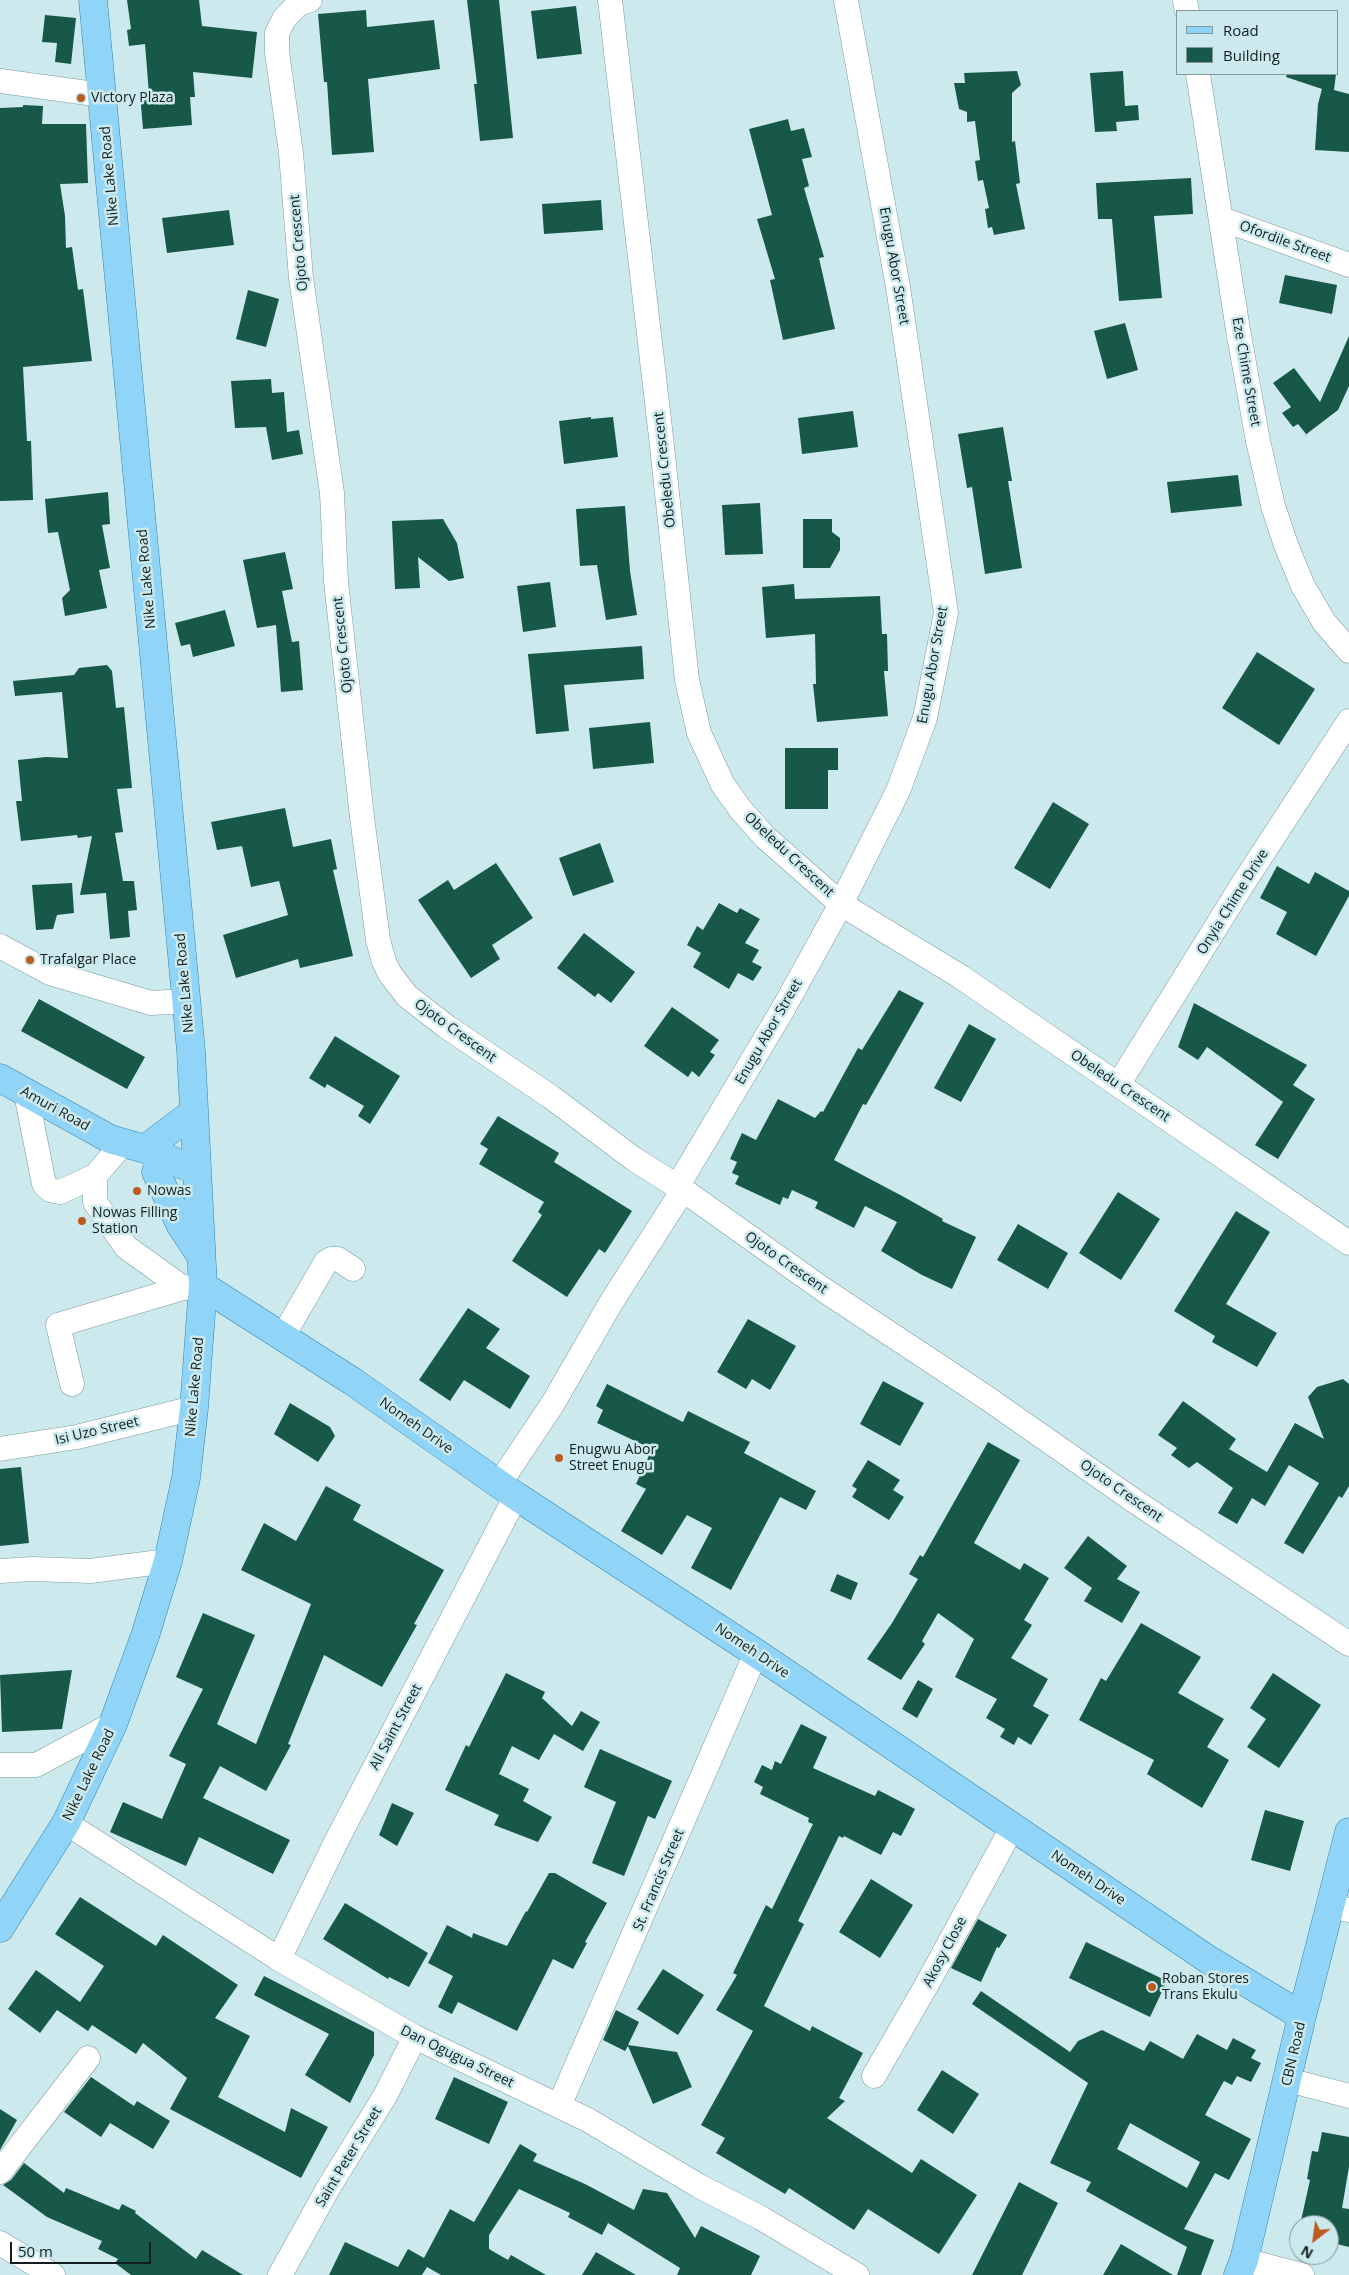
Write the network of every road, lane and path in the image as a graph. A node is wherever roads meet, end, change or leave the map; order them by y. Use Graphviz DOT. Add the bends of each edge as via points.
graph roads {
  1 [pos="93,0"];
  2 [pos="310,0"];
  3 [pos="610,0"];
  4 [pos="846,0"];
  5 [pos="1198,75"];
  6 [pos="0,81"];
  7 [pos="102,96"];
  8 [pos="1222,219"];
  9 [pos="1349,265"];
  10 [pos="1349,652"];
  11 [pos="1349,721"];
  12 [pos="841,904"];
  13 [pos="0,946"];
  14 [pos="187,1001"];
  15 [pos="0,1078"];
  16 [pos="1118,1084"];
  17 [pos="26,1093"];
  18 [pos="194,1112"];
  19 [pos="114,1144"];
  20 [pos="150,1160"];
  21 [pos="95,1176"];
  22 [pos="198,1182"];
  23 [pos="680,1188"];
  24 [pos="1349,1243"];
  25 [pos="202,1256"];
  26 [pos="352,1269"];
  27 [pos="193,1287"];
  28 [pos="283,1336"];
  29 [pos="72,1384"];
  30 [pos="194,1408"];
  31 [pos="0,1449"];
  32 [pos="508,1490"];
  33 [pos="168,1561"];
  34 [pos="0,1571"];
  35 [pos="1349,1644"];
  36 [pos="756,1654"];
  37 [pos="113,1724"];
  38 [pos="0,1765"];
  39 [pos="66,1823"];
  40 [pos="1013,1826"];
  41 [pos="1349,1832"];
  42 [pos="1339,1908"];
  43 [pos="0,1928"];
  44 [pos="279,1959"];
  45 [pos="1302,2016"];
  46 [pos="414,2037"];
  47 [pos="88,2058"];
  48 [pos="874,2076"];
  49 [pos="1288,2080"];
  50 [pos="1349,2096"];
  51 [pos="559,2106"];
  52 [pos="0,2172"];
  53 [pos="0,2243"];
  54 [pos="1241,2268"];
  55 [pos="53,2275"];
  56 [pos="280,2275"];
  57 [pos="857,2275"];
  58 [pos="1302,2275"];
  1 -- 7 [label="main road, Nike Lake Road"];
  2 -- 23 [label="street, Ojoto Crescent" via="298,4 284,19 277,33 277,52 291,153 301,278 332,493 336,582 362,817 378,940 384,962 407,996 446,1027"];
  3 -- 12 [label="street, Obeledu Crescent" via="686,673 695,718 716,773 736,804 765,836"];
  4 -- 12 [label="street, Enugu Abor Street" via="898,287 946,613 919,737 898,791"];
  5 -- 8 [label="street, Eze Chime Street"];
  6 -- 7 [label="street"];
  7 -- 14 [label="main road, Nike Lake Road"];
  8 -- 9 [label="street, Ofordile Street"];
  8 -- 10 [label="street, Eze Chime Street" via="1238,330 1273,506 1303,586 1324,622"];
  11 -- 16 [label="street, Onyia Chime Drive"];
  12 -- 16 [label="street, Obeledu Crescent" via="961,977"];
  12 -- 23 [label="street, Enugu Abor Street"];
  13 -- 14 [label="street" via="50,973 151,1003"];
  14 -- 18 [label="main road, Nike Lake Road"];
  15 -- 17 [label="main road, Amuri Road"];
  16 -- 24 [label="street, Obeledu Crescent"];
  17 -- 19 [label="main road, Amuri Road"];
  17 -- 21 [label="street" via="44,1184 50,1190 60,1192"];
  18 -- 20 [label="main road"];
  18 -- 22 [label="main road, Nike Lake Road"];
  19 -- 20 [label="main road, Amuri Road"];
  19 -- 21 [label="street"];
  20 -- 22 [label="main road, Amuri Road"];
  20 -- 25 [label="main road" via="180,1224"];
  21 -- 27 [label="street" via="95,1202 126,1247"];
  22 -- 25 [label="main road, Nike Lake Road"];
  23 -- 32 [label="street, Enugu Abor Street" via="552,1405"];
  23 -- 35 [label="street, Ojoto Crescent" via="824,1290"];
  25 -- 27 [label="main road, Nike Lake Road"];
  26 -- 28 [label="street" via="338,1259 326,1262"];
  27 -- 28 [label="main road, Nomeh Drive"];
  27 -- 29 [label="street" via="58,1325"];
  27 -- 30 [label="main road, Nike Lake Road"];
  28 -- 32 [label="main road, Nomeh Drive" via="352,1380"];
  30 -- 31 [label="street, Isi Uzo Street" via="77,1437"];
  30 -- 33 [label="main road, Nike Lake Road" via="186,1478"];
  32 -- 36 [label="main road, Nomeh Drive"];
  32 -- 44 [label="street, All Saint Street"];
  33 -- 34 [label="street" via="90,1571"];
  33 -- 37 [label="main road, Nike Lake Road"];
  36 -- 40 [label="main road, Nomeh Drive"];
  36 -- 51 [label="street, St. Francis Street"];
  37 -- 38 [label="street" via="36,1765"];
  37 -- 39 [label="main road, Nike Lake Road"];
  39 -- 43 [label="main road, Nike Lake Road"];
  39 -- 44 [label="street, Dan Ogugua Street"];
  40 -- 45 [label="main road, Nomeh Drive" via="1209,1960"];
  40 -- 48 [label="street, Akosy Close"];
  41 -- 42 [label="main road, CBN Road"];
  42 -- 45 [label="main road, CBN Road"];
  44 -- 46 [label="street, Dan Ogugua Street"];
  45 -- 49 [label="main road, CBN Road"];
  46 -- 51 [label="street, Dan Ogugua Street"];
  46 -- 56 [label="street, Saint Peter Street" via="385,2096"];
  47 -- 52 [label="street"];
  49 -- 50 [label="street"];
  49 -- 54 [label="main road, CBN Road"];
  51 -- 57 [label="street, Dan Ogugua Street"];
  53 -- 55 [label="street"];
  54 -- 58 [label="street"];
}
